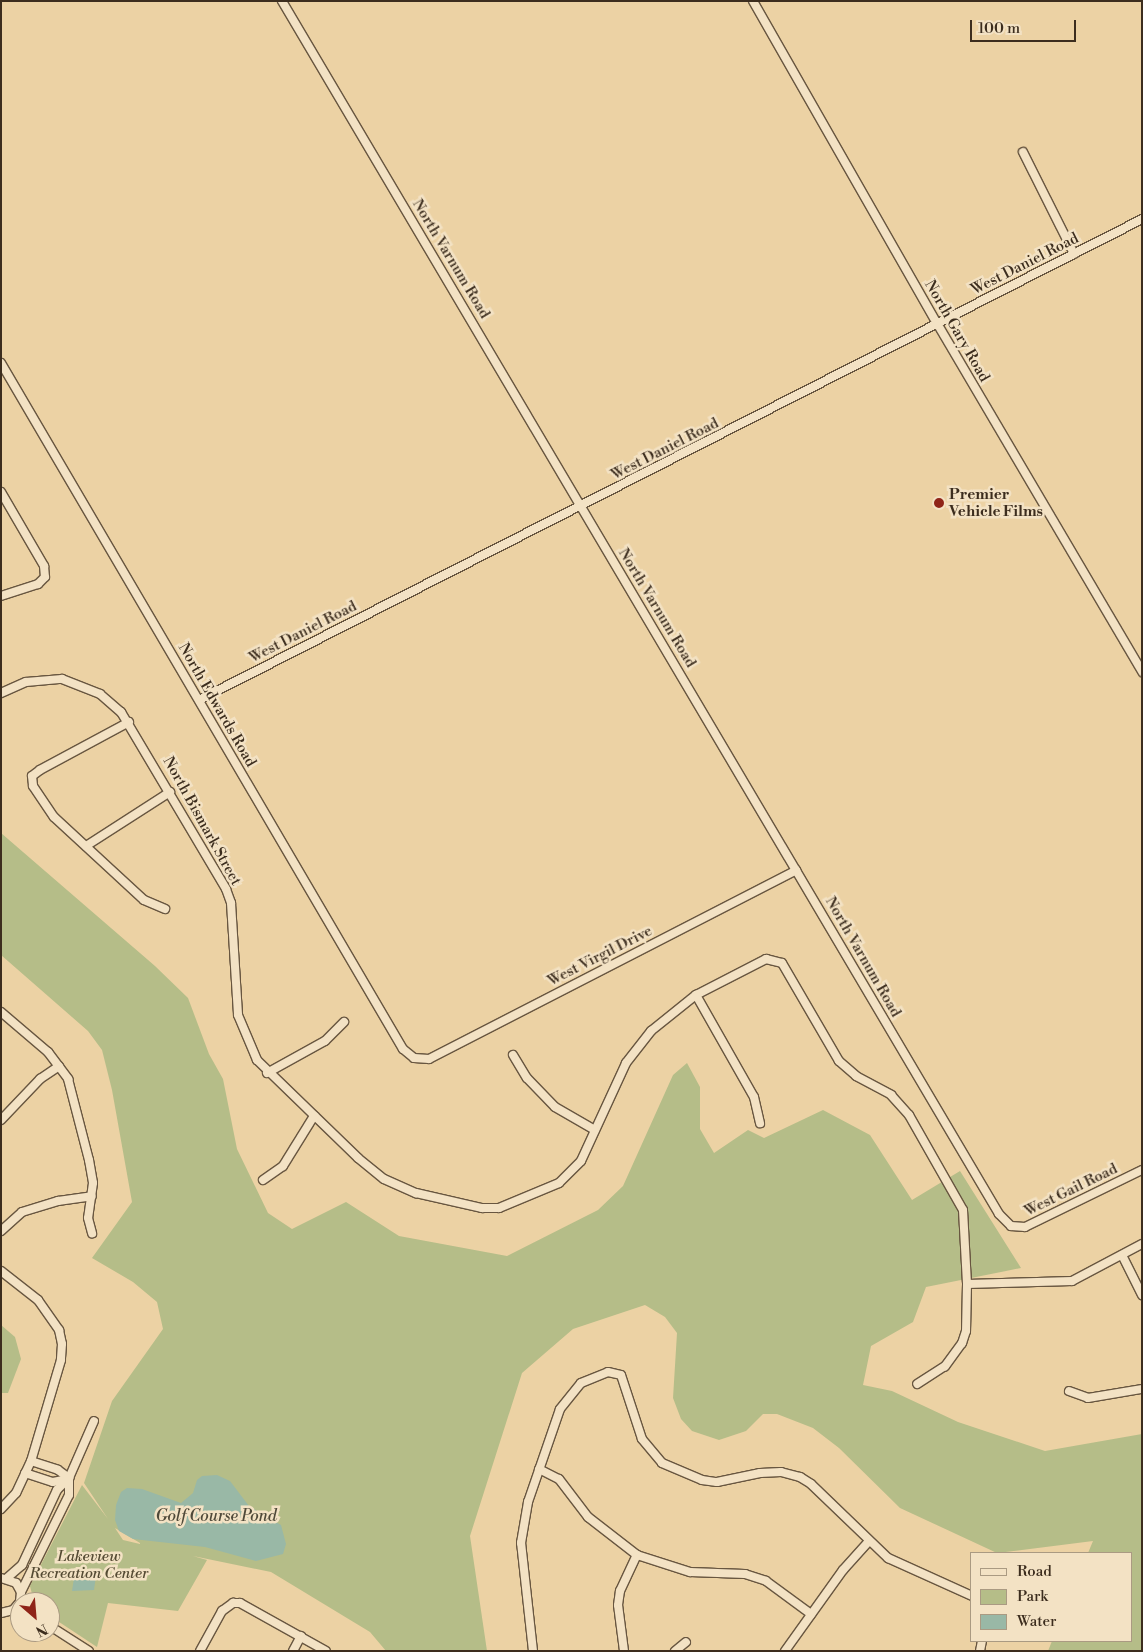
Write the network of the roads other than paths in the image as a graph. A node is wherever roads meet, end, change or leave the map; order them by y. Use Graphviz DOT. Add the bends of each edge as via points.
graph roads {
  1 [pos="282,1"];
  2 [pos="753,1"];
  3 [pos="1023,152"];
  4 [pos="1142,219"];
  5 [pos="1074,254"];
  6 [pos="938,325"];
  7 [pos="1,362"];
  8 [pos="1,492"];
  9 [pos="10,507"];
  10 [pos="581,507"];
  11 [pos="1,510"];
  12 [pos="1,596"];
  13 [pos="1142,672"];
  14 [pos="1,694"];
  15 [pos="199,700"];
  16 [pos="129,722"];
  17 [pos="170,792"];
  18 [pos="86,846"];
  19 [pos="796,870"];
  20 [pos="165,909"];
  21 [pos="696,996"];
  22 [pos="1,1012"];
  23 [pos="344,1022"];
  24 [pos="513,1055"];
  25 [pos="414,1058"];
  26 [pos="59,1066"];
  27 [pos="267,1074"];
  28 [pos="314,1116"];
  29 [pos="1,1120"];
  30 [pos="760,1123"];
  31 [pos="595,1130"];
  32 [pos="1142,1170"];
  33 [pos="263,1180"];
  34 [pos="92,1196"];
  35 [pos="1011,1226"];
  36 [pos="1,1231"];
  37 [pos="92,1233"];
  38 [pos="1142,1244"];
  39 [pos="1122,1255"];
  40 [pos="1,1270"];
  41 [pos="967,1284"];
  42 [pos="1142,1295"];
  43 [pos="917,1384"];
  44 [pos="1142,1389"];
  45 [pos="1069,1391"];
  46 [pos="94,1421"];
  47 [pos="30,1461"];
  48 [pos="539,1469"];
  49 [pos="25,1473"];
  50 [pos="69,1478"];
  51 [pos="1,1509"];
  52 [pos="869,1541"];
  53 [pos="637,1555"];
  54 [pos="4,1578"];
  55 [pos="19,1592"];
  56 [pos="24,1592"];
  57 [pos="970,1595"];
  58 [pos="811,1614"];
  59 [pos="60,1632"];
  60 [pos="301,1636"];
  61 [pos="686,1642"];
  62 [pos="89,1651"];
  63 [pos="200,1651"];
  64 [pos="293,1651"];
  65 [pos="326,1651"];
  66 [pos="533,1651"];
  67 [pos="624,1651"];
  68 [pos="675,1651"];
  69 [pos="785,1651"];
  1 -- 10 [label="street, North Varnum Road"];
  2 -- 6 [label="street, North Gary Road"];
  3 -- 5 [label="street"];
  4 -- 5 [label="street, West Daniel Road"];
  5 -- 6 [label="street, West Daniel Road"];
  6 -- 10 [label="street, West Daniel Road"];
  6 -- 13 [label="street, North Gary Road"];
  7 -- 15 [label="street, North Edwards Road"];
  8 -- 9 [label="street"];
  9 -- 11 [label="street"];
  9 -- 12 [label="street" via="44,566 45,577 38,584"];
  10 -- 15 [label="street, West Daniel Road"];
  10 -- 19 [label="street, North Varnum Road"];
  14 -- 16 [label="street, North Bismark Street" via="26,682 62,679 100,694"];
  15 -- 25 [label="street, North Edwards Road" via="403,1049"];
  16 -- 17 [label="street, North Bismark Street"];
  16 -- 18 [label="street" via="32,776 33,786 50,812"];
  17 -- 18 [label="street"];
  17 -- 27 [label="street, North Bismark Street" via="231,903 238,1015 250,1048"];
  18 -- 20 [label="street" via="144,900"];
  19 -- 25 [label="street, West Virgil Drive" via="429,1059"];
  19 -- 35 [label="street, North Varnum Road" via="989,1200"];
  21 -- 30 [label="street" via="754,1097"];
  21 -- 31 [label="street, North Bismark Street" via="669,1014 639,1044 626,1063"];
  21 -- 41 [label="street, North Bismark Street" via="766,959 782,963 839,1061 891,1095 910,1115 963,1210"];
  22 -- 26 [label="street" via="48,1052"];
  23 -- 27 [label="street" via="325,1041"];
  24 -- 31 [label="street" via="527,1078 555,1107"];
  26 -- 29 [label="street" via="40,1079"];
  26 -- 34 [label="street" via="68,1079 90,1160"];
  27 -- 28 [label="street, North Bismark Street"];
  28 -- 31 [label="street, North Bismark Street" via="384,1179 408,1191 482,1208 499,1208 569,1176 581,1161"];
  28 -- 33 [label="street" via="282,1166"];
  32 -- 35 [label="street, West Gail Road" via="1044,1221 1025,1228"];
  34 -- 36 [label="street" via="38,1206 11,1220"];
  34 -- 37 [label="street" via="88,1218"];
  38 -- 39 [label="street"];
  39 -- 41 [label="street" via="1072,1281"];
  39 -- 42 [label="street"];
  40 -- 47 [label="street" via="38,1300 59,1330 62,1344 61,1360"];
  41 -- 43 [label="street" via="968,1320 962,1342 945,1366"];
  44 -- 45 [label="street" via="1088,1398"];
  46 -- 50 [label="street"];
  47 -- 49 [label="street"];
  47 -- 50 [label="street" via="58,1470"];
  48 -- 52 [label="street" via="568,1395 595,1375 608,1372 621,1375 642,1439 662,1463 702,1480 717,1482 760,1473 782,1472 800,1477"];
  48 -- 53 [label="street" via="558,1479 588,1516"];
  48 -- 66 [label="street" via="528,1502 521,1543"];
  49 -- 50 [label="street" via="53,1482"];
  49 -- 51 [label="street" via="16,1493"];
  50 -- 54 [label="street" via="57,1490 22,1565"];
  50 -- 56 [label="street" via="69,1495"];
  52 -- 57 [label="street" via="888,1558"];
  52 -- 58 [label="street"];
  53 -- 58 [label="street" via="690,1572 746,1574 766,1581"];
  53 -- 67 [label="street" via="619,1598 618,1619"];
  54 -- 55 [label="street" via="16,1584"];
  58 -- 69 [label="street"];
  59 -- 62 [label="street"];
  60 -- 63 [label="street" via="246,1604 233,1603 222,1612"];
  60 -- 64 [label="street"];
  60 -- 65 [label="street"];
  61 -- 68 [label="street"];
}
